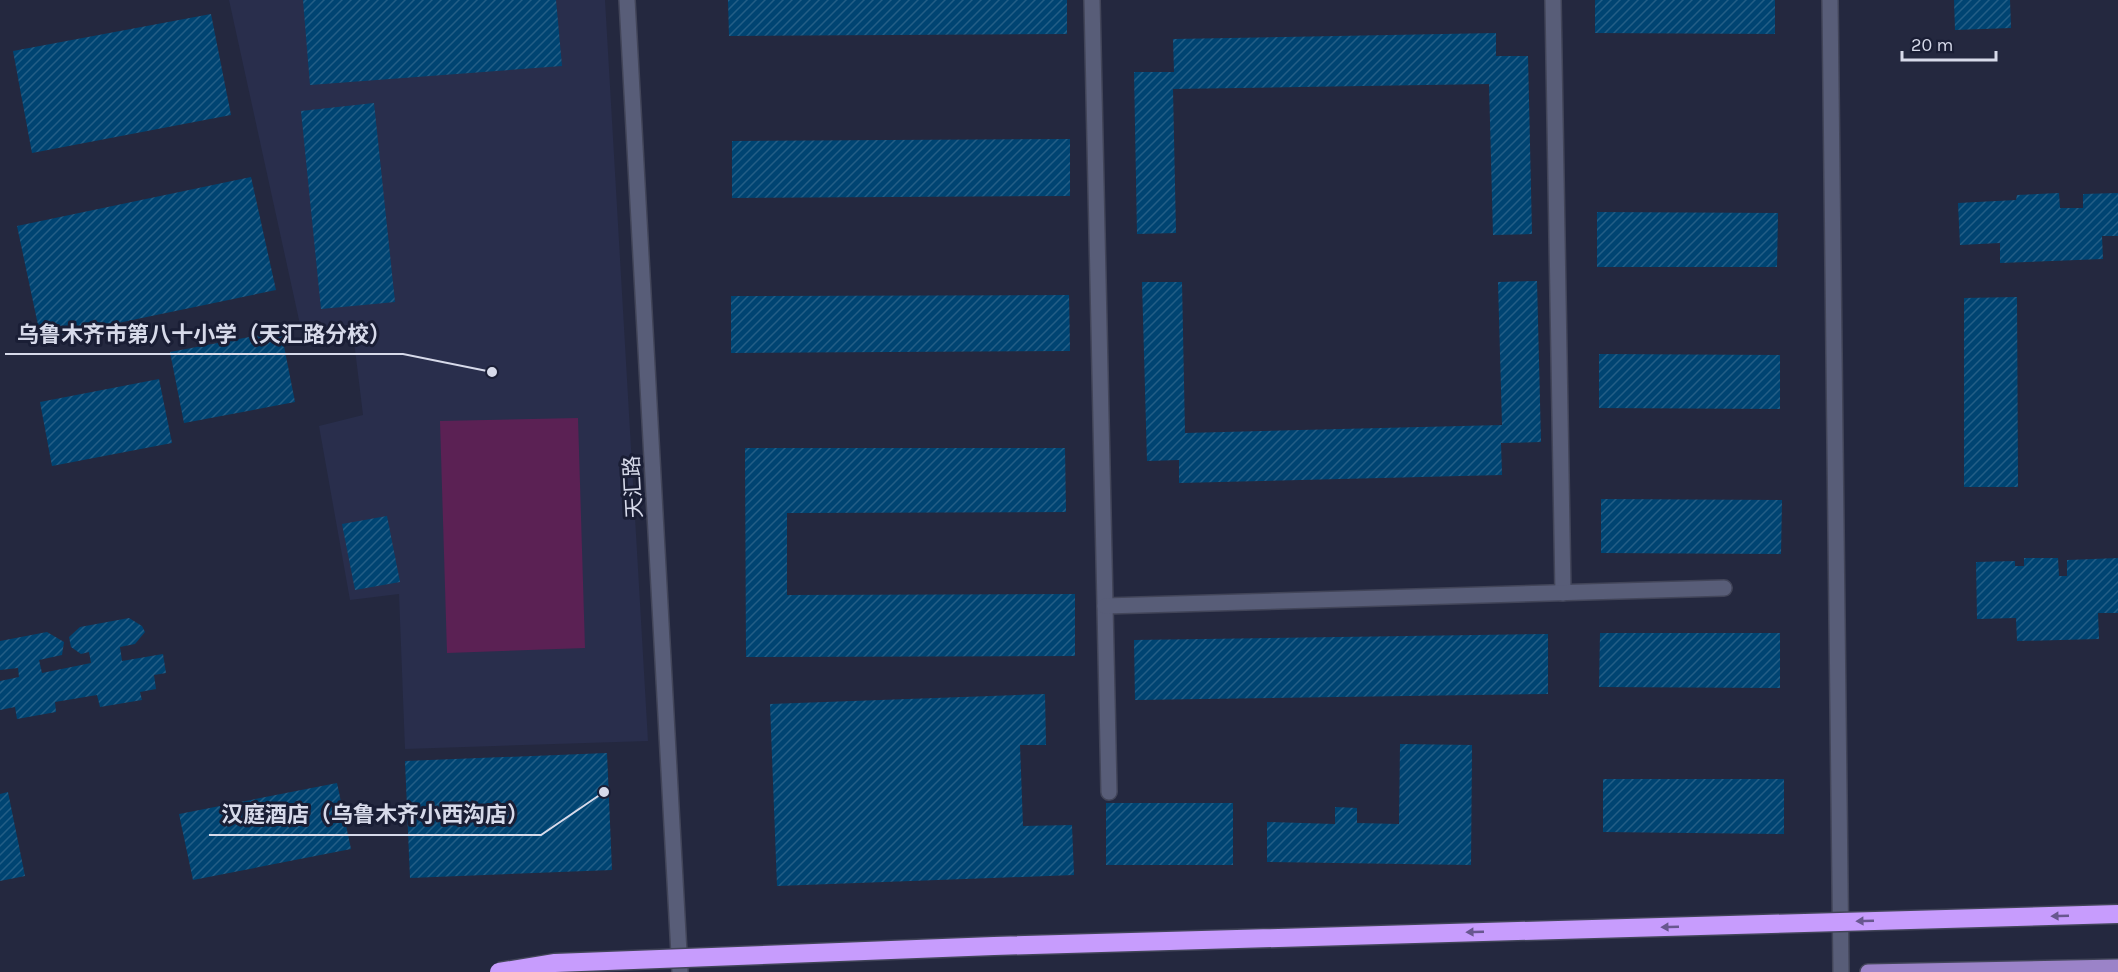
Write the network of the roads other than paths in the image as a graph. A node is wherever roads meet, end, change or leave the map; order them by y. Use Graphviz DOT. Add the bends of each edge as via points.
graph roads {
  1 [pos="627,0"];
  2 [pos="1092,0"];
  3 [pos="1553,0"];
  4 [pos="1830,0"];
  5 [pos="1724,588"];
  6 [pos="1563,593"];
  7 [pos="1105,606"];
  8 [pos="1109,792"];
  9 [pos="2118,914"];
  10 [pos="2118,967"];
  11 [pos="499,972"];
  12 [pos="680,972"];
  13 [pos="1841,972"];
  14 [pos="1868,972"];
  1 -- 12 [label="street, 天汇路"];
  2 -- 7 [label="street"];
  3 -- 6 [label="street"];
  4 -- 13 [label="street"];
  5 -- 6 [label="street"];
  6 -- 7 [label="street"];
  7 -- 8 [label="street"];
  9 -- 11 [label="highway, one-way, bridge" via="993,946 555,963"];
  10 -- 14 [label="main road"];
}
